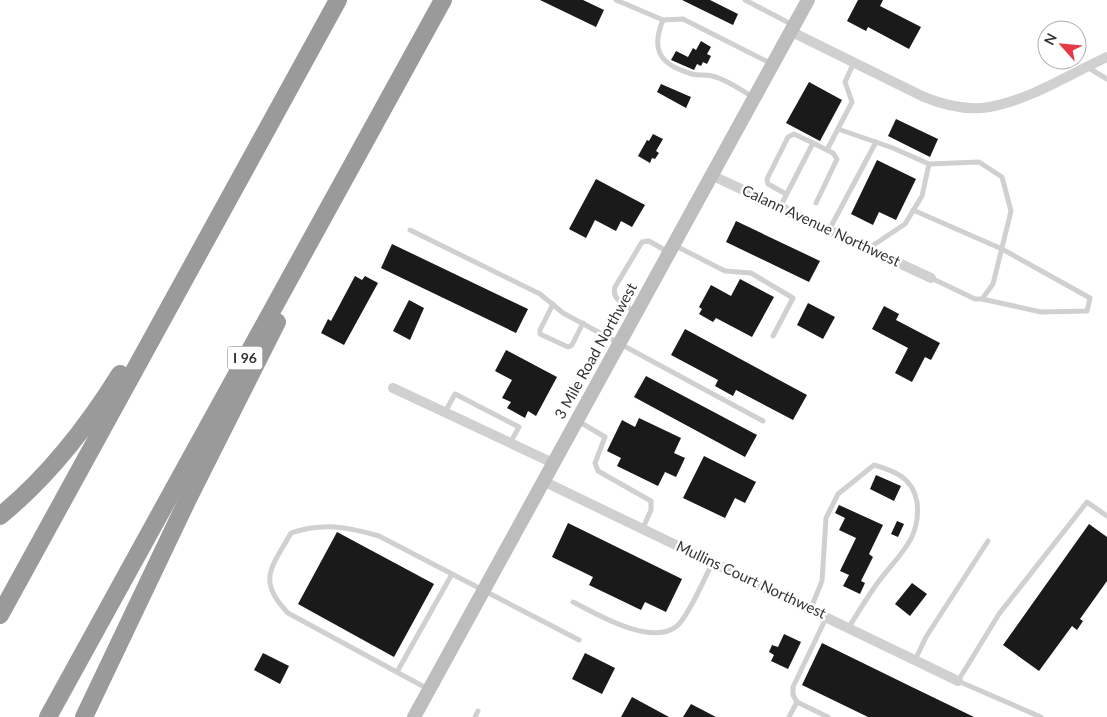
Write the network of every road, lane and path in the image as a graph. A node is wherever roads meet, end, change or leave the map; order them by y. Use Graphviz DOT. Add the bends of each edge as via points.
graph roads {
  1 [pos="338,0"];
  2 [pos="443,0"];
  3 [pos="616,0"];
  4 [pos="746,0"];
  5 [pos="808,0"];
  6 [pos="663,20"];
  7 [pos="792,28"];
  8 [pos="413,54"];
  9 [pos="1107,57"];
  10 [pos="854,61"];
  11 [pos="772,64"];
  12 [pos="1087,67"];
  13 [pos="1087,68"];
  14 [pos="1080,70"];
  15 [pos="1107,79"];
  16 [pos="754,98"];
  17 [pos="838,129"];
  18 [pos="876,142"];
  19 [pos="813,143"];
  20 [pos="827,150"];
  21 [pos="928,164"];
  22 [pos="711,175"];
  23 [pos="786,194"];
  24 [pos="816,203"];
  25 [pos="780,207"];
  26 [pos="913,210"];
  27 [pos="217,220"];
  28 [pos="410,230"];
  29 [pos="829,230"];
  30 [pos="671,248"];
  31 [pos="869,248"];
  32 [pos="1002,249"];
  33 [pos="932,278"];
  34 [pos="982,299"];
  35 [pos="553,304"];
  36 [pos="636,312"];
  37 [pos="583,323"];
  38 [pos="773,336"];
  39 [pos="619,342"];
  40 [pos="393,388"];
  41 [pos="445,412"];
  42 [pos="577,420"];
  43 [pos="763,421"];
  44 [pos="510,443"];
  45 [pos="553,464"];
  46 [pos="543,481"];
  47 [pos="0,516"];
  48 [pos="1107,516"];
  49 [pos="643,528"];
  50 [pos="988,542"];
  51 [pos="713,562"];
  52 [pos="452,574"];
  53 [pos="484,590"];
  54 [pos="573,602"];
  55 [pos="811,608"];
  56 [pos="0,615"];
  57 [pos="827,616"];
  58 [pos="849,627"];
  59 [pos="579,640"];
  60 [pos="915,660"];
  61 [pos="397,672"];
  62 [pos="958,681"];
  63 [pos="429,690"];
  64 [pos="797,702"];
  65 [pos="478,711"];
  66 [pos="48,717"];
  67 [pos="84,717"];
  68 [pos="414,717"];
  69 [pos="475,717"];
  70 [pos="789,717"];
  71 [pos="828,717"];
  72 [pos="1042,717"];
  1 -- 27 [label="highway"];
  2 -- 8 [label="highway, I 96"];
  3 -- 6 [label="lane"];
  4 -- 7 [label="lane"];
  5 -- 7 [label="main road, 3 Mile Road Northwest"];
  6 -- 11 [label="lane" via="684,19"];
  6 -- 16 [label="lane" via="656,40 657,48 666,61 692,74 714,76"];
  7 -- 10 [label="street"];
  7 -- 11 [label="main road, 3 Mile Road Northwest"];
  8 -- 66 [label="highway, I 96"];
  8 -- 67 [label="highway" via="187,502"];
  9 -- 12 [label="street"];
  10 -- 14 [label="street" via="940,103 971,108 989,107 1024,96"];
  10 -- 17 [label="lane" via="845,82 852,102"];
  11 -- 16 [label="main road, 3 Mile Road Northwest"];
  13 -- 15 [label="lane"];
  16 -- 22 [label="main road, 3 Mile Road Northwest"];
  17 -- 18 [label="lane"];
  17 -- 20 [label="lane"];
  18 -- 21 [label="lane"];
  18 -- 29 [label="lane"];
  19 -- 20 [label="lane"];
  19 -- 23 [label="lane"];
  19 -- 23 [label="lane" via="794,134 788,137 767,179 768,184"];
  20 -- 24 [label="lane" via="837,159"];
  21 -- 26 [label="lane" via="922,196"];
  21 -- 32 [label="lane" via="979,162 1002,177 1011,211"];
  22 -- 25 [label="street, Calann Avenue Northwest"];
  22 -- 30 [label="main road, 3 Mile Road Northwest"];
  23 -- 25 [label="lane"];
  25 -- 29 [label="street, Calann Avenue Northwest"];
  26 -- 31 [label="lane" via="905,224"];
  26 -- 32 [label="lane"];
  27 -- 47 [label="highway" via="88,422 50,469"];
  27 -- 56 [label="highway"];
  28 -- 35 [label="lane" via="540,294"];
  29 -- 31 [label="street, Calann Avenue Northwest"];
  30 -- 36 [label="main road, 3 Mile Road Northwest"];
  30 -- 36 [label="lane" via="642,242 615,287 617,300"];
  30 -- 38 [label="lane" via="725,271 751,273 793,298"];
  31 -- 33 [label="street, Calann Avenue Northwest"];
  32 -- 34 [label="lane" via="993,284"];
  32 -- 34 [label="lane" via="1090,298 1088,311 1041,312"];
  33 -- 34 [label="lane" via="975,299"];
  35 -- 37 [label="lane"];
  35 -- 37 [label="lane" via="540,330 544,337 568,347"];
  36 -- 39 [label="main road, 3 Mile Road Northwest"];
  37 -- 39 [label="lane"];
  39 -- 42 [label="main road, 3 Mile Road Northwest"];
  39 -- 43 [label="lane"];
  40 -- 41 [label="street"];
  41 -- 44 [label="street"];
  41 -- 44 [label="lane" via="455,394 519,427"];
  42 -- 45 [label="main road, 3 Mile Road Northwest"];
  42 -- 49 [label="lane" via="605,437 595,462 598,471 651,500 651,510"];
  44 -- 45 [label="street"];
  45 -- 46 [label="main road, 3 Mile Road Northwest"];
  46 -- 49 [label="street, Mullins Court Northwest"];
  46 -- 53 [label="main road, 3 Mile Road Northwest"];
  48 -- 62 [label="lane" via="1088,502 999,614"];
  49 -- 51 [label="street, Mullins Court Northwest"];
  50 -- 60 [label="lane"];
  51 -- 54 [label="lane" via="678,626 662,633 624,627"];
  51 -- 55 [label="street, Mullins Court Northwest"];
  52 -- 53 [label="lane"];
  52 -- 61 [label="lane"];
  52 -- 61 [label="lane" via="379,536 346,527 322,526 291,533 270,570 269,584 275,599 288,613"];
  53 -- 59 [label="lane"];
  53 -- 63 [label="main road, 3 Mile Road Northwest"];
  55 -- 57 [label="street, Mullins Court Northwest"];
  55 -- 58 [label="lane" via="822,581 826,518 838,494 874,465 889,469 910,482 915,492 916,531"];
  57 -- 58 [label="street, Mullins Court Northwest"];
  57 -- 64 [label="lane" via="793,686"];
  58 -- 60 [label="street, Mullins Court Northwest"];
  60 -- 62 [label="street, Mullins Court Northwest"];
  61 -- 63 [label="lane"];
  62 -- 72 [label="lane"];
  63 -- 68 [label="main road, 3 Mile Road Northwest"];
  64 -- 70 [label="lane"];
  64 -- 71 [label="lane"];
  65 -- 69 [label="lane"];
}
